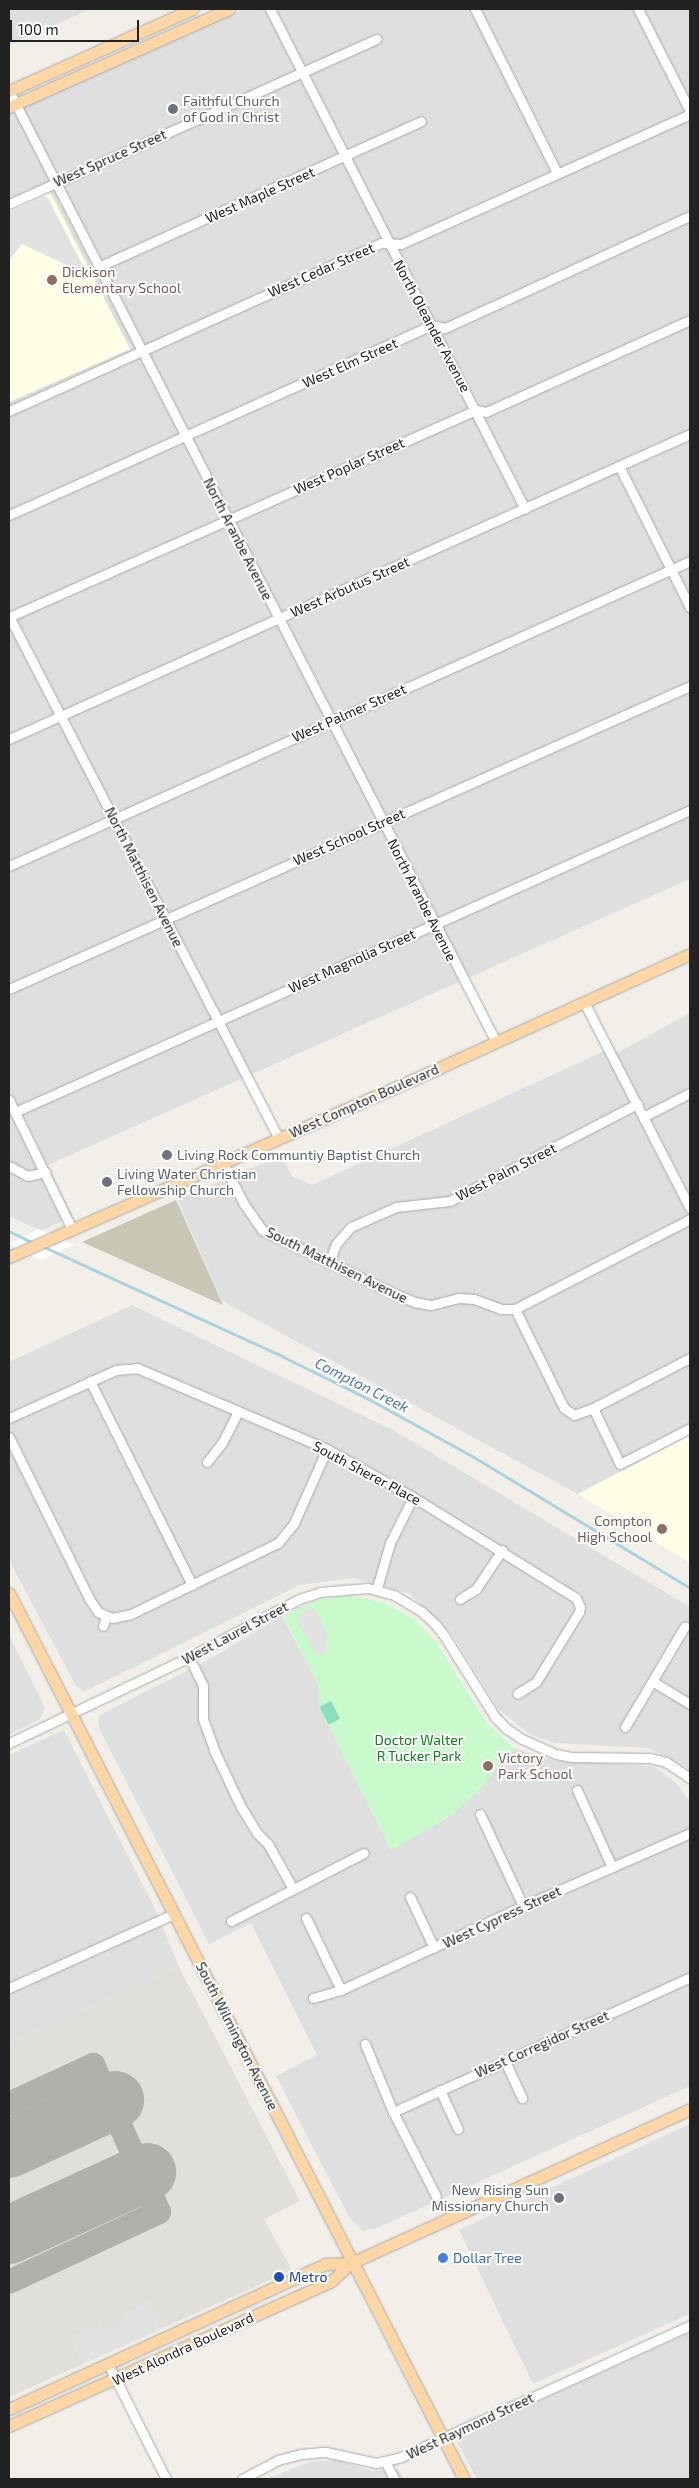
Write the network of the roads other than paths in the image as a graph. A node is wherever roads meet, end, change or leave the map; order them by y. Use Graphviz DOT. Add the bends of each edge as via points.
graph roads {
  1 [pos="192,9"];
  2 [pos="229,9"];
  3 [pos="270,9"];
  4 [pos="475,9"];
  5 [pos="638,9"];
  6 [pos="377,40"];
  7 [pos="302,73"];
  8 [pos="9,91"];
  9 [pos="12,105"];
  10 [pos="690,112"];
  11 [pos="421,121"];
  12 [pos="345,156"];
  13 [pos="557,173"];
  14 [pos="55,183"];
  15 [pos="9,204"];
  16 [pos="690,216"];
  17 [pos="389,243"];
  18 [pos="98,267"];
  19 [pos="690,320"];
  20 [pos="432,325"];
  21 [pos="141,351"];
  22 [pos="9,410"];
  23 [pos="476,410"];
  24 [pos="690,434"];
  25 [pos="186,437"];
  26 [pos="619,466"];
  27 [pos="525,509"];
  28 [pos="9,515"];
  29 [pos="227,520"];
  30 [pos="690,561"];
  31 [pos="671,570"];
  32 [pos="690,607"];
  33 [pos="9,616"];
  34 [pos="279,618"];
  35 [pos="690,686"];
  36 [pos="60,716"];
  37 [pos="332,721"];
  38 [pos="9,740"];
  39 [pos="690,810"];
  40 [pos="113,819"];
  41 [pos="382,822"];
  42 [pos="9,866"];
  43 [pos="165,920"];
  44 [pos="435,924"];
  45 [pos="690,954"];
  46 [pos="9,989"];
  47 [pos="584,1002"];
  48 [pos="217,1020"];
  49 [pos="496,1042"];
  50 [pos="690,1093"];
  51 [pos="9,1100"];
  52 [pos="637,1104"];
  53 [pos="15,1112"];
  54 [pos="643,1117"];
  55 [pos="278,1139"];
  56 [pos="223,1163"];
  57 [pos="9,1166"];
  58 [pos="46,1172"];
  59 [pos="690,1208"];
  60 [pos="690,1219"];
  61 [pos="72,1229"];
  62 [pos="9,1258"];
  63 [pos="330,1261"];
  64 [pos="515,1309"];
  65 [pos="690,1358"];
  66 [pos="90,1381"];
  67 [pos="593,1408"];
  68 [pos="238,1412"];
  69 [pos="9,1418"];
  70 [pos="690,1428"];
  71 [pos="9,1437"];
  72 [pos="327,1449"];
  73 [pos="207,1462"];
  74 [pos="413,1497"];
  75 [pos="502,1550"];
  76 [pos="192,1585"];
  77 [pos="377,1588"];
  78 [pos="9,1594"];
  79 [pos="460,1599"];
  80 [pos="106,1616"];
  81 [pos="103,1626"];
  82 [pos="685,1626"];
  83 [pos="189,1657"];
  84 [pos="652,1681"];
  85 [pos="517,1694"];
  86 [pos="690,1704"];
  87 [pos="72,1715"];
  88 [pos="625,1728"];
  89 [pos="9,1743"];
  90 [pos="690,1778"];
  91 [pos="576,1790"];
  92 [pos="480,1814"];
  93 [pos="690,1833"];
  94 [pos="364,1853"];
  95 [pos="612,1867"];
  96 [pos="293,1889"];
  97 [pos="410,1897"];
  98 [pos="523,1906"];
  99 [pos="174,1914"];
  100 [pos="306,1918"];
  101 [pos="231,1920"];
  102 [pos="434,1948"];
  103 [pos="690,1976"];
  104 [pos="9,1988"];
  105 [pos="342,1990"];
  106 [pos="313,1998"];
  107 [pos="364,2044"];
  108 [pos="505,2061"];
  109 [pos="440,2090"];
  110 [pos="522,2098"];
  111 [pos="690,2109"];
  112 [pos="393,2112"];
  113 [pos="458,2129"];
  114 [pos="436,2196"];
  115 [pos="351,2263"];
  116 [pos="690,2325"];
  117 [pos="108,2364"];
  118 [pos="116,2380"];
  119 [pos="9,2409"];
  120 [pos="9,2426"];
  121 [pos="443,2438"];
  122 [pos="386,2463"];
  123 [pos="166,2479"];
  124 [pos="242,2479"];
  125 [pos="394,2479"];
  126 [pos="464,2479"];
  1 -- 8 [label="main road"];
  2 -- 9 [label="main road"];
  3 -- 7 [label="street, North Oleander Avenue"];
  4 -- 13 [label="street"];
  5 -- 10 [label="street"];
  6 -- 7 [label="street, West Spruce Street"];
  7 -- 12 [label="street, North Oleander Avenue"];
  7 -- 14 [label="street, West Spruce Street"];
  8 -- 9 [label="street"];
  9 -- 14 [label="street"];
  10 -- 13 [label="street, West Cedar Street"];
  11 -- 12 [label="street, West Maple Street"];
  12 -- 17 [label="street, North Oleander Avenue"];
  12 -- 18 [label="street, West Maple Street"];
  13 -- 17 [label="street, West Cedar Street" via="401,244"];
  14 -- 15 [label="street, West Spruce Street"];
  14 -- 18 [label="street"];
  16 -- 20 [label="street, West Elm Street" via="445,328"];
  17 -- 20 [label="street, North Oleander Avenue"];
  17 -- 21 [label="street, West Cedar Street" via="381,243"];
  18 -- 21 [label="street, North Aranbe Avenue"];
  19 -- 23 [label="street, West Poplar Street" via="486,412"];
  20 -- 23 [label="street, North Oleander Avenue"];
  20 -- 25 [label="street, West Elm Street"];
  21 -- 22 [label="street, West Cedar Street"];
  21 -- 25 [label="street, North Aranbe Avenue"];
  23 -- 27 [label="street, North Oleander Avenue"];
  23 -- 29 [label="street, West Poplar Street"];
  24 -- 26 [label="street, West Arbutus Street"];
  25 -- 28 [label="street, West Elm Street"];
  25 -- 29 [label="street, North Aranbe Avenue"];
  26 -- 27 [label="street, West Arbutus Street"];
  26 -- 31 [label="street"];
  27 -- 34 [label="street, West Arbutus Street"];
  29 -- 33 [label="street, West Poplar Street"];
  29 -- 34 [label="street, North Aranbe Avenue"];
  30 -- 31 [label="street, West Palmer Street"];
  31 -- 32 [label="street"];
  31 -- 37 [label="street, West Palmer Street"];
  33 -- 36 [label="street, North Matthisen Avenue"];
  34 -- 36 [label="street, West Arbutus Street"];
  34 -- 37 [label="street, North Aranbe Avenue"];
  35 -- 41 [label="street, West School Street"];
  36 -- 38 [label="street, West Arbutus Street"];
  36 -- 40 [label="street, North Matthisen Avenue"];
  37 -- 40 [label="street, West Palmer Street"];
  37 -- 41 [label="street, North Aranbe Avenue"];
  39 -- 44 [label="street, West Magnolia Street"];
  40 -- 42 [label="street, West Palmer Street"];
  40 -- 43 [label="street, North Matthisen Avenue"];
  41 -- 43 [label="street, West School Street"];
  41 -- 44 [label="street, North Aranbe Avenue"];
  43 -- 46 [label="street, West School Street"];
  43 -- 48 [label="street, North Matthisen Avenue"];
  44 -- 48 [label="street, West Magnolia Street"];
  44 -- 49 [label="street, North Aranbe Avenue"];
  45 -- 47 [label="main road, West Compton Boulevard"];
  47 -- 49 [label="main road, West Compton Boulevard"];
  47 -- 52 [label="street"];
  48 -- 53 [label="street, West Magnolia Street"];
  48 -- 55 [label="street, North Matthisen Avenue"];
  49 -- 55 [label="main road, West Compton Boulevard"];
  50 -- 54 [label="street"];
  51 -- 53 [label="street"];
  52 -- 54 [label="street"];
  52 -- 63 [label="street, West Palm Street" via="450,1201 396,1207 350,1227 336,1244"];
  53 -- 58 [label="street"];
  54 -- 59 [label="street"];
  55 -- 56 [label="main road, West Compton Boulevard"];
  56 -- 61 [label="main road, West Compton Boulevard"];
  56 -- 63 [label="street, South Matthisen Avenue" via="253,1220 262,1230"];
  57 -- 58 [label="street" via="28,1176"];
  58 -- 61 [label="street"];
  60 -- 64 [label="street"];
  61 -- 62 [label="main road, West Compton Boulevard"];
  63 -- 64 [label="street, South Matthisen Avenue" via="415,1302 431,1305 459,1298"];
  64 -- 67 [label="street" via="564,1408 574,1415"];
  65 -- 67 [label="street"];
  66 -- 68 [label="street, South Sherer Place" via="116,1370 136,1368"];
  66 -- 69 [label="street"];
  66 -- 76 [label="street"];
  67 -- 70 [label="street" via="620,1464"];
  68 -- 72 [label="street, South Sherer Place"];
  68 -- 73 [label="street" via="222,1443"];
  71 -- 80 [label="street" via="90,1600 98,1612"];
  72 -- 74 [label="street, South Sherer Place"];
  72 -- 76 [label="street" via="287,1534 266,1550"];
  74 -- 75 [label="street, South Sherer Place"];
  74 -- 77 [label="street" via="390,1543"];
  75 -- 79 [label="street" via="476,1589"];
  75 -- 85 [label="street, South Sherer Place" via="576,1598 580,1607 536,1682"];
  76 -- 80 [label="street" via="130,1614"];
  77 -- 83 [label="street, West Laurel Street" via="313,1594"];
  77 -- 90 [label="street" via="408,1602 436,1625 495,1717 522,1739 571,1757 650,1758 666,1762"];
  78 -- 87 [label="main road, South Wilmington Avenue"];
  80 -- 81 [label="street"];
  82 -- 84 [label="street"];
  83 -- 87 [label="street, West Laurel Street"];
  83 -- 96 [label="street" via="203,1686 203,1719 214,1750 241,1807 268,1844"];
  84 -- 86 [label="street"];
  84 -- 88 [label="street"];
  87 -- 89 [label="street, West Laurel Street"];
  87 -- 99 [label="main road, South Wilmington Avenue"];
  91 -- 95 [label="street"];
  92 -- 98 [label="street"];
  93 -- 95 [label="street, West Cypress Street"];
  94 -- 96 [label="street"];
  95 -- 98 [label="street, West Cypress Street"];
  96 -- 101 [label="street"];
  97 -- 102 [label="street"];
  98 -- 102 [label="street, West Cypress Street"];
  99 -- 104 [label="street"];
  99 -- 115 [label="main road, South Wilmington Avenue"];
  100 -- 105 [label="street"];
  102 -- 105 [label="street, West Cypress Street"];
  103 -- 108 [label="street, West Corregidor Street"];
  105 -- 106 [label="street, West Cypress Street"];
  107 -- 112 [label="street"];
  108 -- 109 [label="street, West Corregidor Street"];
  108 -- 110 [label="street"];
  109 -- 112 [label="street, West Corregidor Street"];
  109 -- 113 [label="street"];
  111 -- 115 [label="main road, West Alondra Boulevard"];
  112 -- 114 [label="street"];
  115 -- 117 [label="main road, West Alondra Boulevard" via="326,2264"];
  115 -- 118 [label="main road, West Alondra Boulevard" via="330,2282"];
  115 -- 121 [label="main road, South Wilmington Avenue"];
  116 -- 121 [label="street, West Raymond Street"];
  117 -- 118 [label="street"];
  117 -- 119 [label="main road, West Alondra Boulevard"];
  118 -- 120 [label="main road, West Alondra Boulevard"];
  118 -- 123 [label="street"];
  121 -- 122 [label="street, West Raymond Street"];
  121 -- 126 [label="main road, South Wilmington Avenue"];
  122 -- 124 [label="street, West Raymond Street" via="376,2464 326,2452 302,2454 278,2460"];
  122 -- 125 [label="street"];
}
